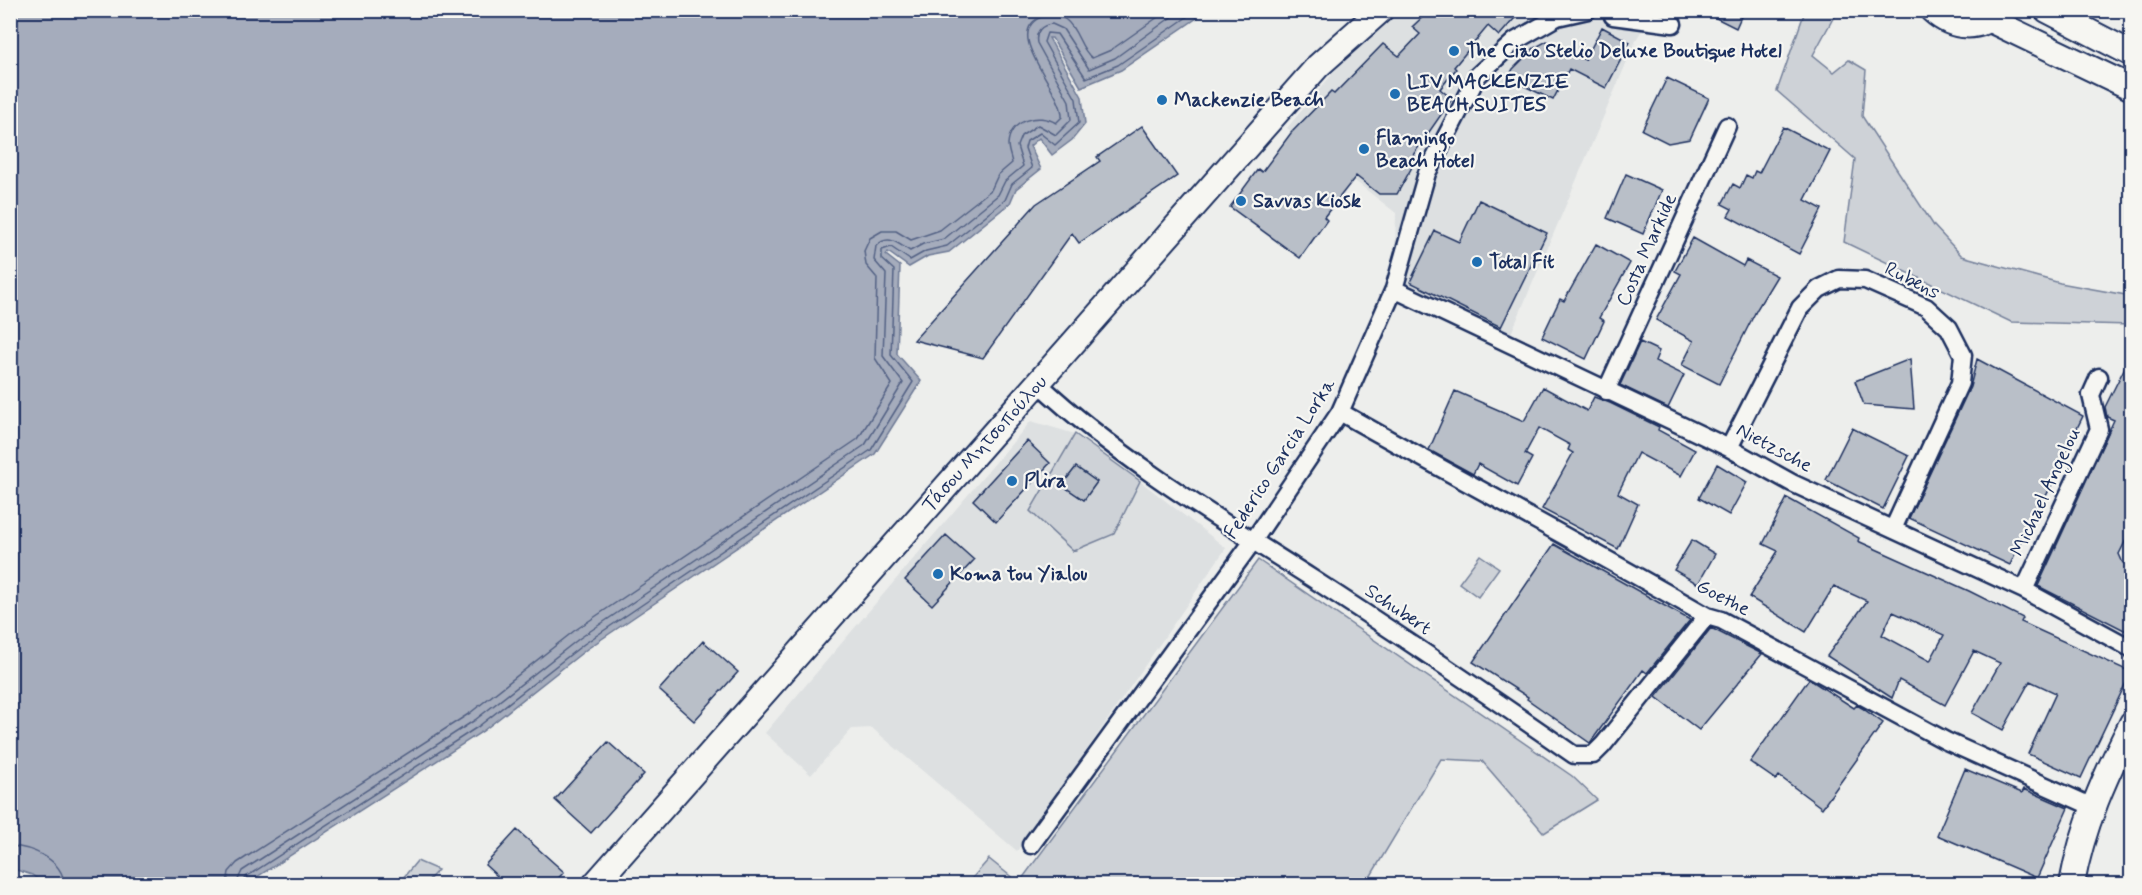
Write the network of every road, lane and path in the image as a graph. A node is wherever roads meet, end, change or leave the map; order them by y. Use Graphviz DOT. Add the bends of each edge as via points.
graph roads {
  1 [pos="1381,10"];
  2 [pos="1588,10"];
  3 [pos="1593,10"];
  4 [pos="1932,10"];
  5 [pos="2047,10"];
  6 [pos="1614,13"];
  7 [pos="1995,15"];
  8 [pos="1673,24"];
  9 [pos="2132,54"];
  10 [pos="2132,88"];
  11 [pos="1727,126"];
  12 [pos="1395,289"];
  13 [pos="2099,377"];
  14 [pos="1039,384"];
  15 [pos="1606,391"];
  16 [pos="1340,412"];
  17 [pos="1729,448"];
  18 [pos="1893,529"];
  19 [pos="1253,541"];
  20 [pos="2024,590"];
  21 [pos="1707,616"];
  22 [pos="2132,649"];
  23 [pos="2132,723"];
  24 [pos="2093,807"];
  25 [pos="1031,844"];
  26 [pos="595,885"];
  27 [pos="2072,885"];
  1 -- 14 [label="street, Τάσου Μητσοπούλου" via="1318,66"];
  2 -- 12 [label="street, Federico Garcia Lorka" via="1557,17 1515,41 1478,75 1427,173"];
  3 -- 6 [label="street"];
  4 -- 7 [label="street" via="1942,20 1958,26 1975,26"];
  5 -- 9 [label="street"];
  6 -- 8 [label="street"];
  7 -- 10 [label="street"];
  11 -- 15 [label="street, Costa Markide"];
  12 -- 15 [label="street, Nietzsche"];
  12 -- 16 [label="street, Federico Garcia Lorka"];
  13 -- 20 [label="street, Michael Angelou" via="2091,395 2099,429"];
  14 -- 19 [label="street, Schubert" via="1077,419 1158,479"];
  14 -- 26 [label="street, Τάσου Μητσοπούλου"];
  15 -- 17 [label="street, Nietzsche"];
  16 -- 19 [label="street, Federico Garcia Lorka"];
  16 -- 21 [label="street, Goethe"];
  17 -- 18 [label="street, Nietzsche" via="1792,483"];
  17 -- 18 [label="street, Rubens" via="1800,308 1820,289 1839,279 1865,280 1926,307 1949,328 1963,355 1960,382"];
  18 -- 20 [label="street, Nietzsche"];
  19 -- 21 [label="street, Schubert" via="1574,755 1593,755 1603,745"];
  19 -- 25 [label="street, Federico Garcia Lorka"];
  20 -- 22 [label="street, Nietzsche"];
  21 -- 24 [label="street, Goethe" via="1946,741"];
  23 -- 24 [label="street"];
  24 -- 27 [label="street"];
}
